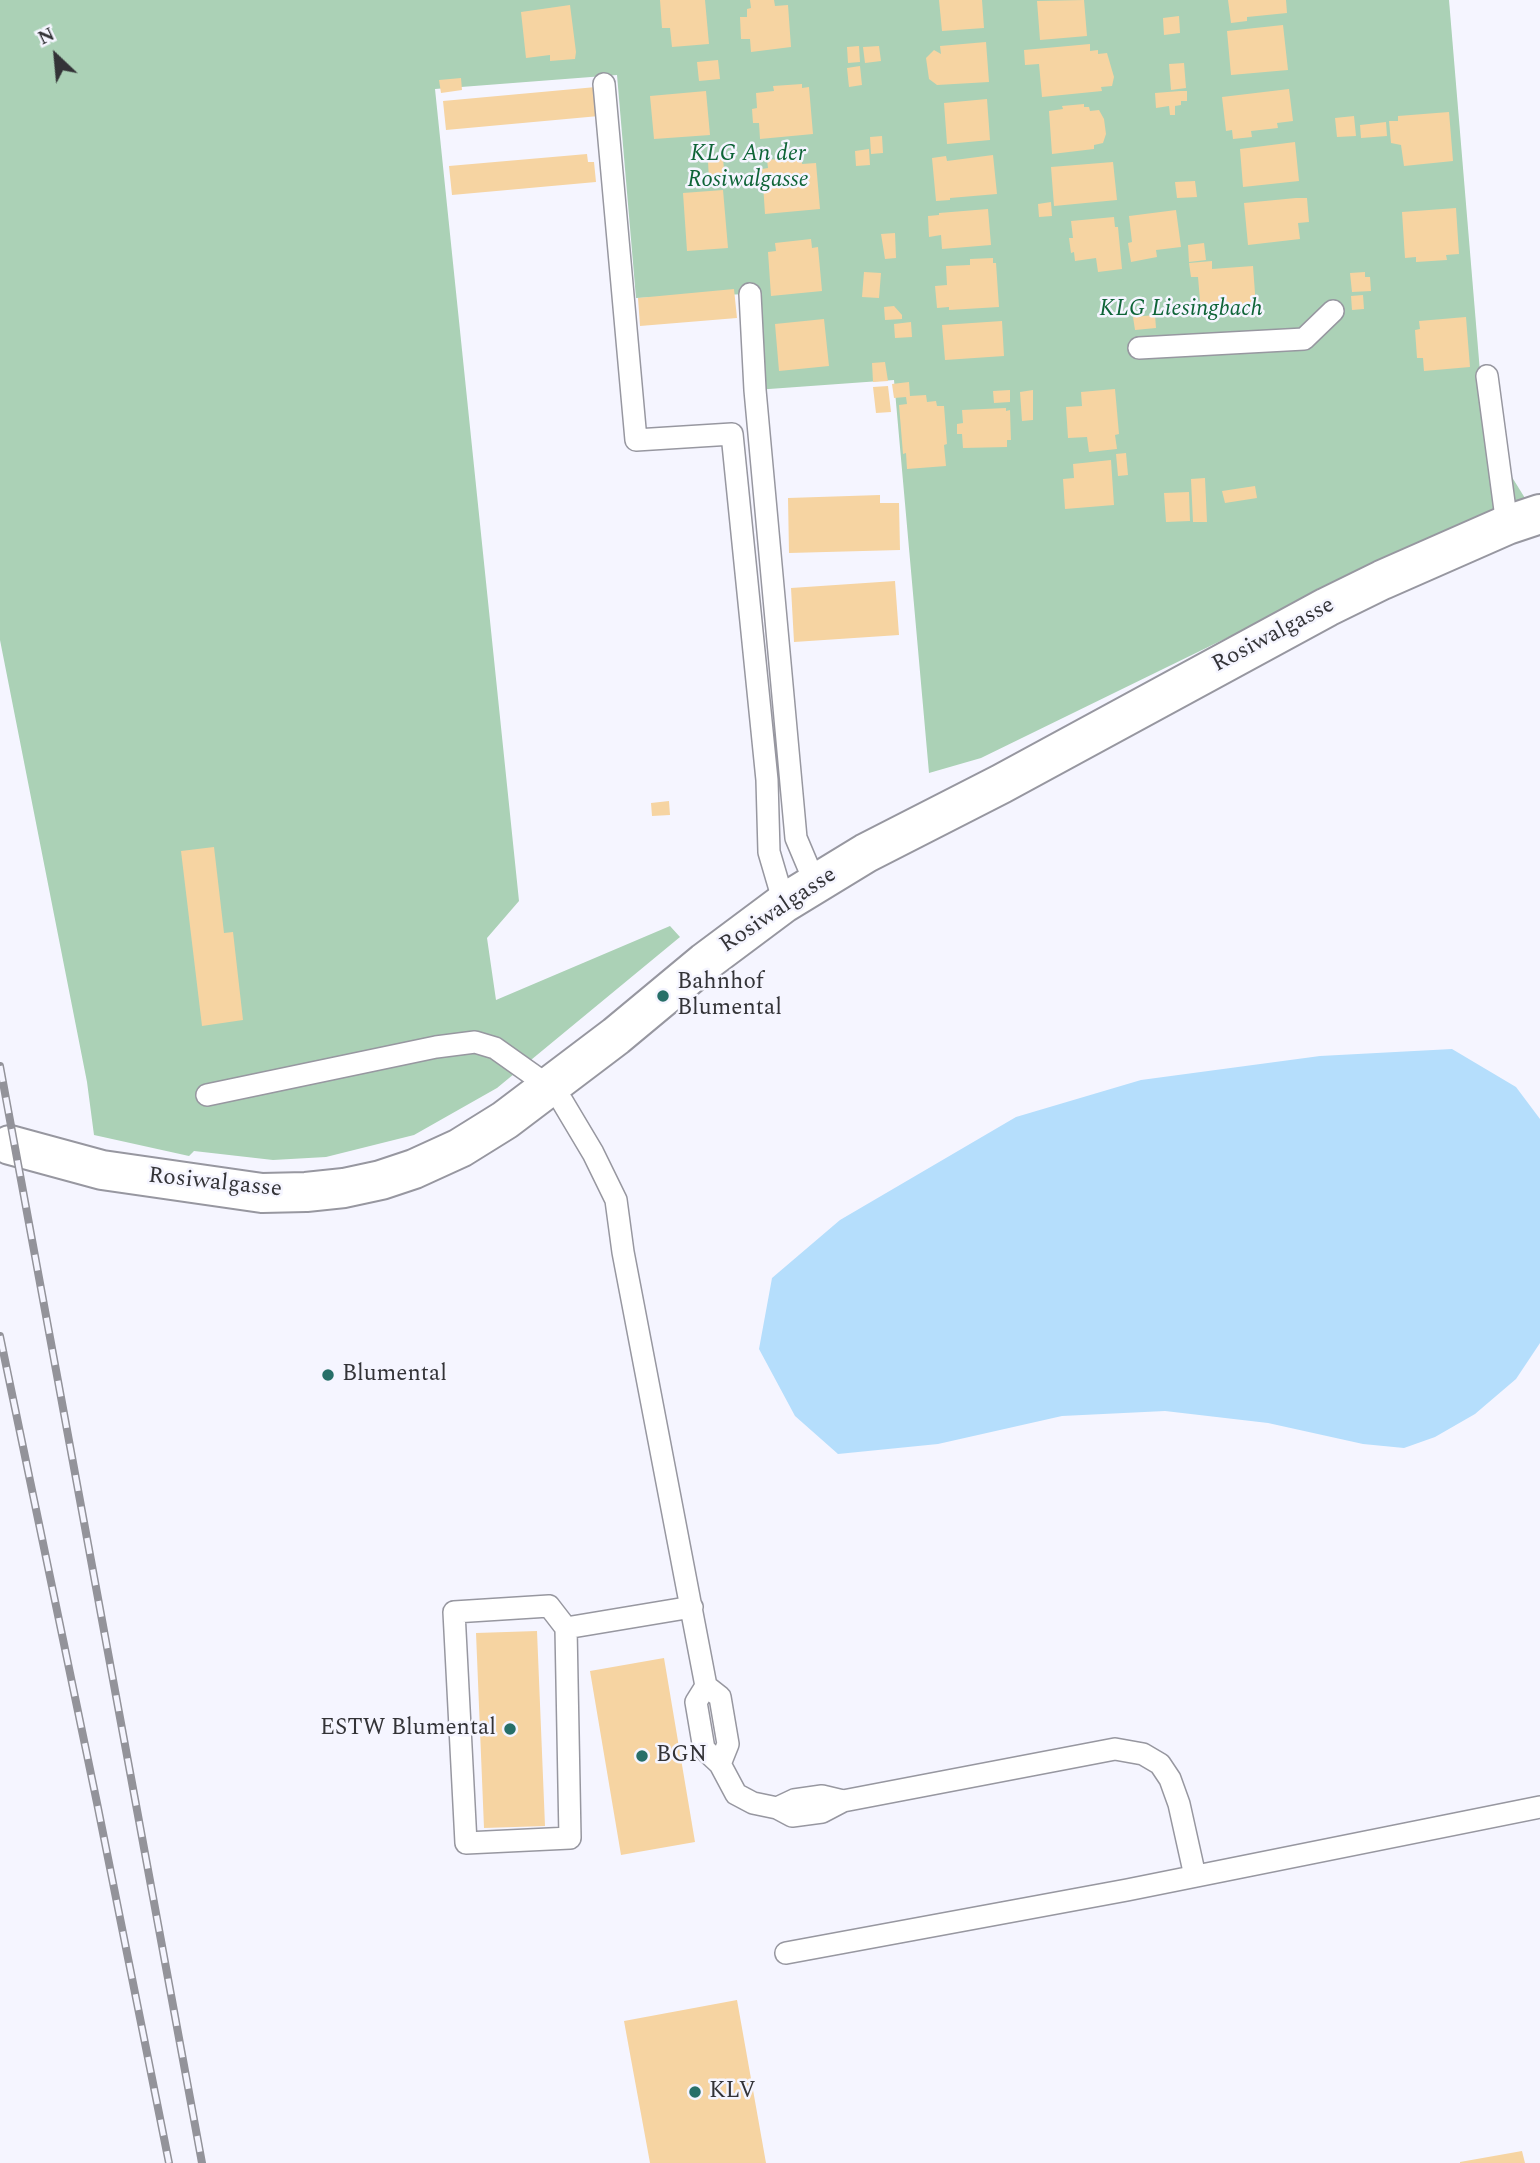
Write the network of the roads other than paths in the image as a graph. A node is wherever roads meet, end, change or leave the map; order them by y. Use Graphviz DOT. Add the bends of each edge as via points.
graph roads {
  1 [pos="604,84"];
  2 [pos="750,294"];
  3 [pos="1333,311"];
  4 [pos="1139,348"];
  5 [pos="1487,376"];
  6 [pos="1524,519"];
  7 [pos="799,893"];
  8 [pos="550,1087"];
  9 [pos="207,1095"];
  10 [pos="10,1145"];
  11 [pos="692,1607"];
  12 [pos="566,1628"];
  13 [pos="1540,1807"];
  14 [pos="1195,1876"];
  15 [pos="786,1953"];
  1 -- 7 [label="lane" via="636,440 732,434 769,852"];
  2 -- 7 [label="lane"];
  3 -- 4 [label="lane" via="1304,339"];
  5 -- 6 [label="lane"];
  6 -- 7 [label="street, Rosiwalgasse" via="1327,607"];
  7 -- 8 [label="street, Rosiwalgasse"];
  8 -- 9 [label="lane" via="495,1048 475,1042"];
  8 -- 10 [label="street, Rosiwalgasse" via="460,1148 414,1169 381,1180 306,1192 262,1193 102,1170"];
  8 -- 11 [label="lane" via="568,1110 616,1200"];
  11 -- 12 [label="lane"];
  11 -- 14 [label="lane" via="706,1686 720,1697 729,1744 720,1764 736,1794 777,1808 794,1800 822,1796 843,1801 1115,1749 1143,1754 1170,1779"];
  12 -- 12 [label="lane" via="548,1606 454,1612 466,1843 570,1838"];
  13 -- 14 [label="lane"];
  14 -- 15 [label="lane"];
}
